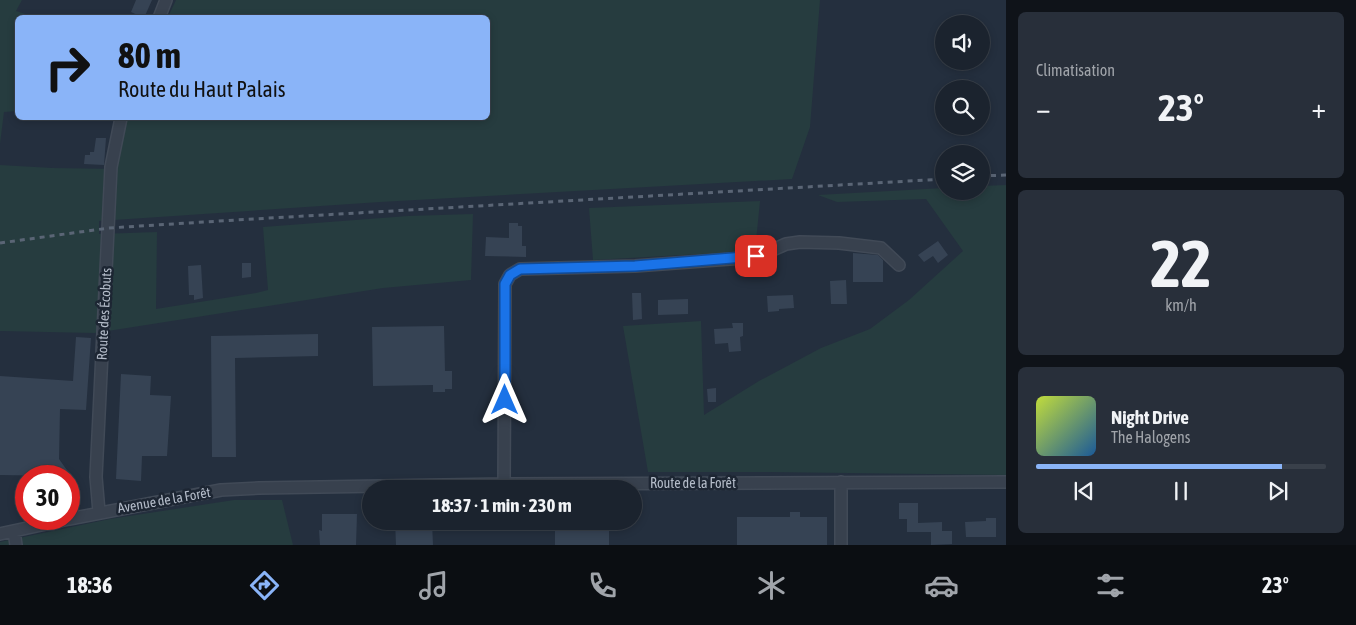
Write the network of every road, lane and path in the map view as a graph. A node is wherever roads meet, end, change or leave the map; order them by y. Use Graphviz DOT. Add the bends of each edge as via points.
graph roads {
  1 [pos="166,0"];
  2 [pos="160,15"];
  3 [pos="121,120"];
  4 [pos="899,265"];
  5 [pos="504,480"];
  6 [pos="841,482"];
  7 [pos="1006,482"];
  8 [pos="642,483"];
  9 [pos="362,486"];
  10 [pos="259,488"];
  11 [pos="99,512"];
  12 [pos="80,516"];
  13 [pos="19,530"];
  14 [pos="14,531"];
  15 [pos="0,534"];
  16 [pos="16,545"];
  17 [pos="841,545"];
  1 -- 2 [label="street"];
  3 -- 11 [label="street, Route des Écobuts" via="111,167 96,477"];
  4 -- 5 [label="street" via="881,248 839,243 786,244 756,256 635,266 520,269 510,275 505,284"];
  6 -- 7 [label="street, Route de la Forêt"];
  6 -- 8 [label="street, Route de la Forêt"];
  6 -- 17 [label="street"];
  9 -- 10 [label="street, Route de la Forêt"];
  10 -- 11 [label="street, Avenue de la Forêt" via="221,490"];
  11 -- 12 [label="street, Avenue de la Forêt"];
  13 -- 14 [label="street, Avenue de la Forêt"];
  14 -- 15 [label="street, Avenue de la Forêt"];
  14 -- 16 [label="street"];
}
